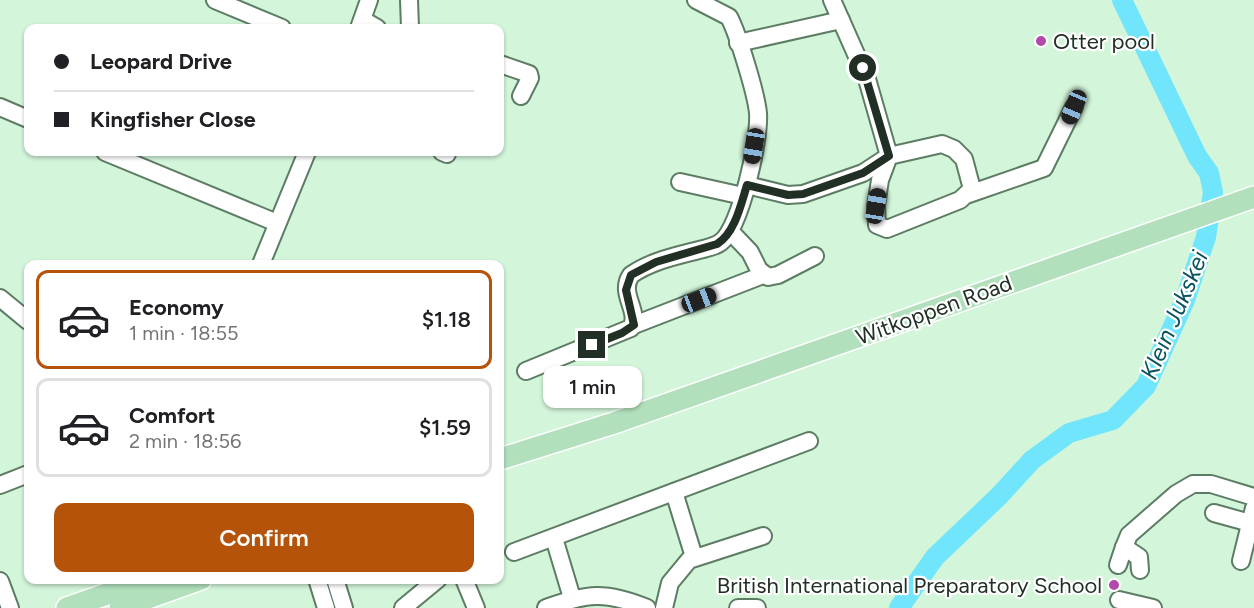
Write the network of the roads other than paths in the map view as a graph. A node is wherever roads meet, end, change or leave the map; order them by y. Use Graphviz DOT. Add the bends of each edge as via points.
graph roads {
  1 [pos="214,0"];
  2 [pos="369,0"];
  3 [pos="409,0"];
  4 [pos="696,0"];
  5 [pos="832,0"];
  6 [pos="841,20"];
  7 [pos="272,24"];
  8 [pos="366,24"];
  9 [pos="410,24"];
  10 [pos="738,43"];
  11 [pos="504,70"];
  12 [pos="521,96"];
  13 [pos="0,107"];
  14 [pos="1074,107"];
  15 [pos="24,117"];
  16 [pos="115,156"];
  17 [pos="305,156"];
  18 [pos="889,156"];
  19 [pos="680,182"];
  20 [pos="745,191"];
  21 [pos="964,197"];
  22 [pos="1246,200"];
  23 [pos="277,223"];
  24 [pos="730,231"];
  25 [pos="815,256"];
  26 [pos="263,260"];
  27 [pos="763,275"];
  28 [pos="0,297"];
  29 [pos="24,318"];
  30 [pos="634,325"];
  31 [pos="526,371"];
  32 [pos="614,423"];
  33 [pos="809,441"];
  34 [pos="504,458"];
  35 [pos="504,471"];
  36 [pos="24,476"];
  37 [pos="0,485"];
  38 [pos="674,492"];
  39 [pos="1254,497"];
  40 [pos="1214,513"];
  41 [pos="1253,518"];
  42 [pos="763,536"];
  43 [pos="554,538"];
  44 [pos="1124,547"];
  45 [pos="514,552"];
  46 [pos="694,557"];
  47 [pos="1241,561"];
  48 [pos="1118,565"];
  49 [pos="1140,570"];
  50 [pos="0,581"];
  51 [pos="136,584"];
  52 [pos="187,584"];
  53 [pos="319,584"];
  54 [pos="337,584"];
  55 [pos="432,584"];
  56 [pos="466,584"];
  57 [pos="572,598"];
  58 [pos="1119,600"];
  59 [pos="10,608"];
  60 [pos="67,608"];
  61 [pos="120,608"];
  62 [pos="326,608"];
  63 [pos="344,608"];
  64 [pos="403,608"];
  65 [pos="476,608"];
  66 [pos="546,608"];
  67 [pos="647,608"];
  68 [pos="664,608"];
  69 [pos="738,608"];
  70 [pos="757,608"];
  71 [pos="1153,608"];
  1 -- 7 [label="street"];
  2 -- 8 [label="street"];
  3 -- 9 [label="street"];
  4 -- 10 [label="street" via="729,17"];
  5 -- 6 [label="street"];
  6 -- 10 [label="street"];
  6 -- 18 [label="street" via="867,79"];
  10 -- 20 [label="street" via="758,114"];
  11 -- 12 [label="street" via="530,76"];
  13 -- 15 [label="street"];
  14 -- 21 [label="street" via="1044,168"];
  16 -- 23 [label="street"];
  17 -- 23 [label="street"];
  18 -- 20 [label="street" via="863,173 803,194"];
  18 -- 21 [label="street" via="934,144 948,146 967,165 973,185"];
  18 -- 21 [label="street" via="876,206 880,228 887,229"];
  19 -- 20 [label="street"];
  20 -- 24 [label="street"];
  22 -- 32 [label="main road, Witkoppen Road"];
  23 -- 26 [label="street"];
  24 -- 27 [label="street" via="750,252"];
  24 -- 30 [label="street" via="717,244 637,271 628,280 626,290"];
  25 -- 27 [label="street" via="778,275"];
  27 -- 30 [label="street"];
  28 -- 29 [label="street"];
  30 -- 31 [label="street"];
  32 -- 34 [label="main road, Witkoppen Road"];
  32 -- 35 [label="main road, Witkoppen Road"];
  33 -- 38 [label="street"];
  36 -- 37 [label="street"];
  38 -- 43 [label="street"];
  38 -- 46 [label="street"];
  39 -- 44 [label="street" via="1210,484 1187,486 1128,535"];
  40 -- 41 [label="street"];
  41 -- 47 [label="street"];
  42 -- 46 [label="street"];
  43 -- 45 [label="street"];
  43 -- 57 [label="street"];
  44 -- 48 [label="street"];
  44 -- 49 [label="street" via="1138,556"];
  46 -- 68 [label="street" via="670,583"];
  50 -- 59 [label="street"];
  51 -- 60 [label="main road"];
  52 -- 61 [label="main road"];
  53 -- 62 [label="street"];
  54 -- 63 [label="street"];
  55 -- 64 [label="street"];
  56 -- 65 [label="street"];
  57 -- 66 [label="street"];
  57 -- 67 [label="street" via="608,595"];
  58 -- 71 [label="street"];
  69 -- 70 [label="street"];
}
